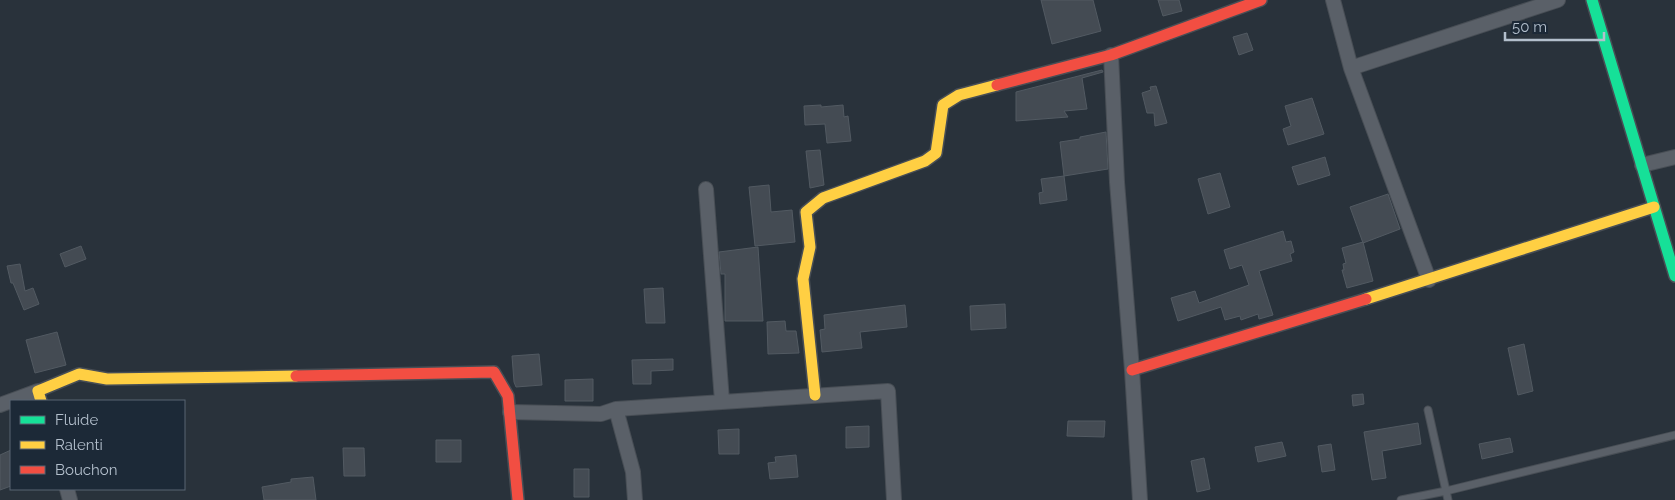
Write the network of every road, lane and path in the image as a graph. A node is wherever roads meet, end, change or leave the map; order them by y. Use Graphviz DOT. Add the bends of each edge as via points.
graph roads {
  1 [pos="1261,0"];
  2 [pos="1333,0"];
  3 [pos="1558,0"];
  4 [pos="1592,0"];
  5 [pos="1111,54"];
  6 [pos="1351,68"];
  7 [pos="1675,157"];
  8 [pos="1642,165"];
  9 [pos="706,188"];
  10 [pos="1654,207"];
  11 [pos="1675,276"];
  12 [pos="1429,280"];
  13 [pos="1132,370"];
  14 [pos="815,395"];
  15 [pos="40,396"];
  16 [pos="22,400"];
  17 [pos="722,401"];
  18 [pos="616,409"];
  19 [pos="1428,410"];
  20 [pos="510,412"];
  21 [pos="1675,435"];
  22 [pos="1446,491"];
  23 [pos="518,500"];
  24 [pos="635,500"];
  25 [pos="894,500"];
  26 [pos="1140,500"];
  27 [pos="1401,500"];
  28 [pos="1448,500"];
  1 -- 5 [label="street"];
  2 -- 6 [label="street"];
  3 -- 6 [label="street"];
  4 -- 8 [label="street"];
  5 -- 13 [label="street" via="1116,182"];
  5 -- 14 [label="street" via="959,95 943,105 936,153 925,161 823,198 806,212 810,247 803,279"];
  6 -- 12 [label="street"];
  7 -- 8 [label="street"];
  8 -- 10 [label="street"];
  9 -- 17 [label="street"];
  10 -- 11 [label="street"];
  10 -- 12 [label="street"];
  12 -- 13 [label="street"];
  13 -- 26 [label="street"];
  14 -- 17 [label="street"];
  14 -- 25 [label="street" via="888,391"];
  15 -- 16 [label="street"];
  15 -- 20 [label="street" via="79,374 107,379 494,372 508,396"];
  17 -- 18 [label="street"];
  18 -- 20 [label="street" via="601,414"];
  18 -- 24 [label="street" via="633,472"];
  19 -- 22 [label="lane"];
  20 -- 23 [label="street"];
  21 -- 22 [label="lane"];
  22 -- 27 [label="lane"];
  22 -- 28 [label="lane"];
}
